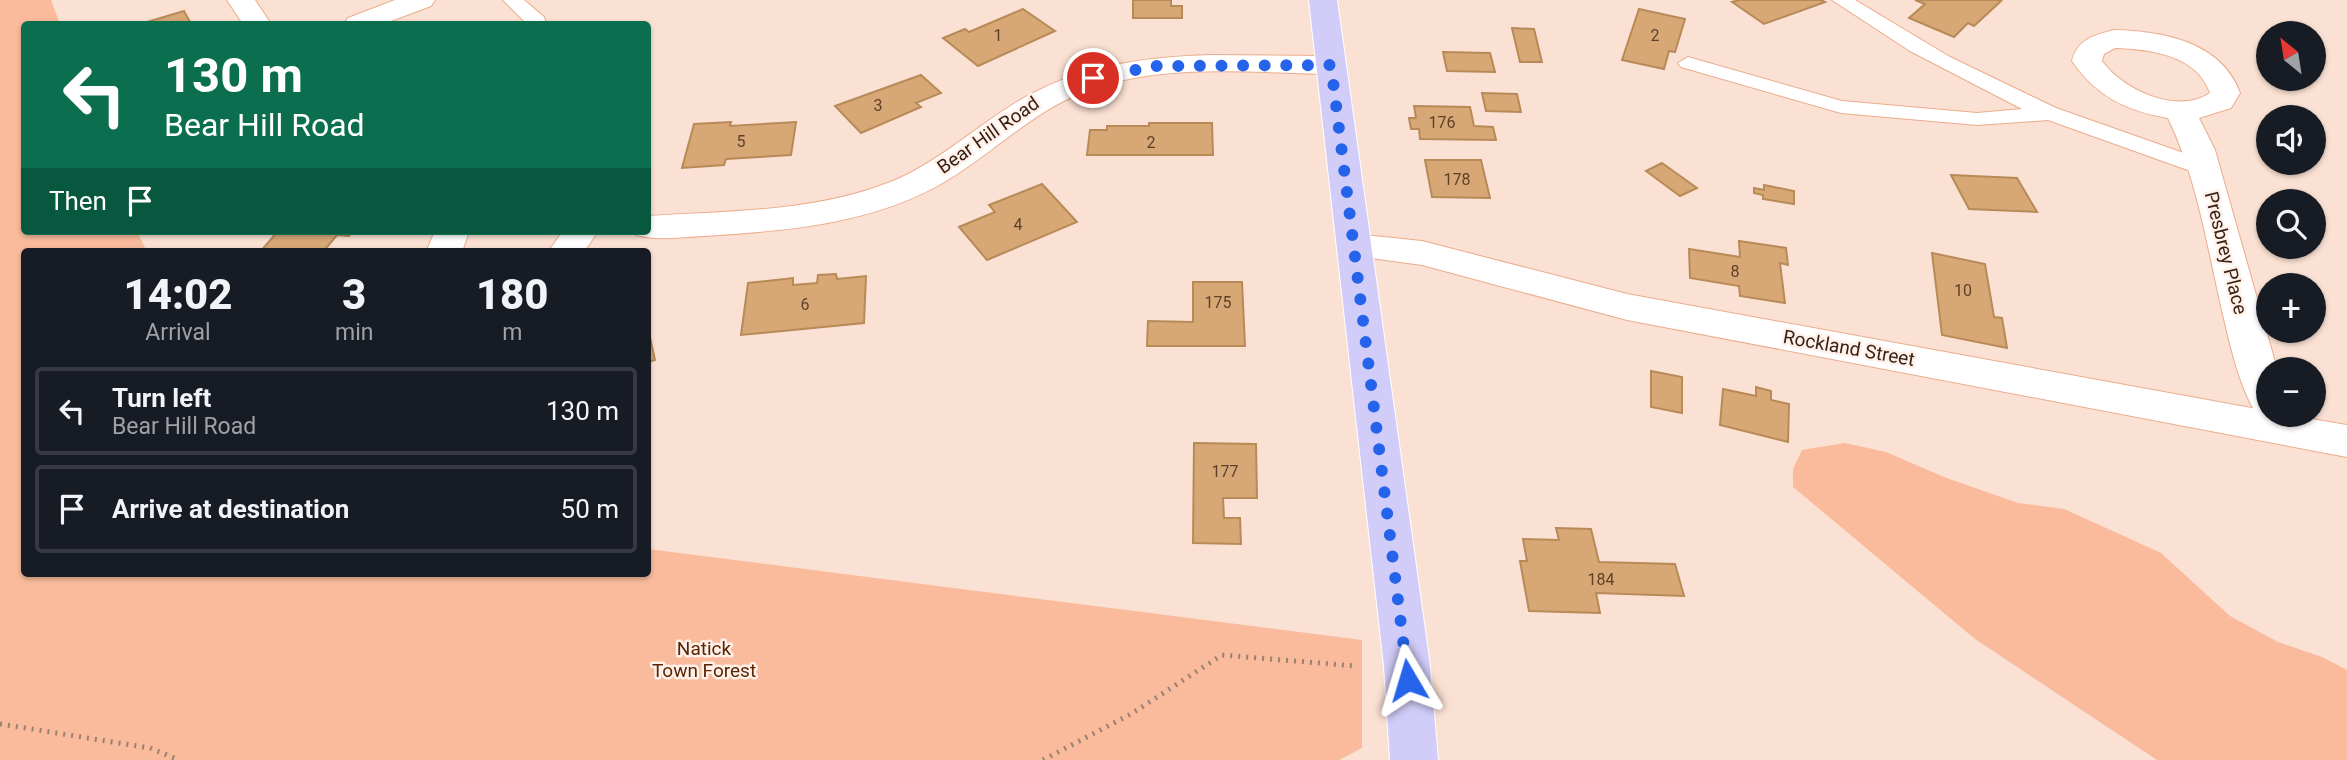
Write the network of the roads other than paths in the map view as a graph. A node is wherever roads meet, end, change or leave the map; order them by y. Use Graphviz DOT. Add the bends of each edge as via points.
graph roads {
  1 [pos="241,0"];
  2 [pos="421,0"];
  3 [pos="513,0"];
  4 [pos="1323,0"];
  5 [pos="1842,0"];
  6 [pos="255,21"];
  7 [pos="366,21"];
  8 [pos="536,21"];
  9 [pos="1688,63"];
  10 [pos="1331,65"];
  11 [pos="2179,110"];
  12 [pos="2049,113"];
  13 [pos="2204,168"];
  14 [pos="651,226"];
  15 [pos="1354,246"];
  16 [pos="2256,364"];
  17 [pos="2256,410"];
  18 [pos="2310,427"];
  19 [pos="2347,441"];
  20 [pos="1414,760"];
  1 -- 6 [label="street"];
  2 -- 7 [label="street"];
  3 -- 8 [label="lane"];
  4 -- 10 [label="main road"];
  5 -- 12 [label="lane" via="1957,68"];
  9 -- 12 [label="lane" via="1854,109 1977,119"];
  10 -- 14 [label="street, Bear Hill Road" via="1191,64 1125,70 1035,101 942,169 872,201 795,217"];
  10 -- 15 [label="main road"];
  11 -- 13 [label="street, Presbrey Place"];
  12 -- 13 [label="lane"];
  13 -- 16 [label="street, Presbrey Place"];
  15 -- 17 [label="street, Rockland Street" via="1422,253 1626,307"];
  15 -- 20 [label="main road"];
  18 -- 19 [label="street, Rockland Street"];
}
